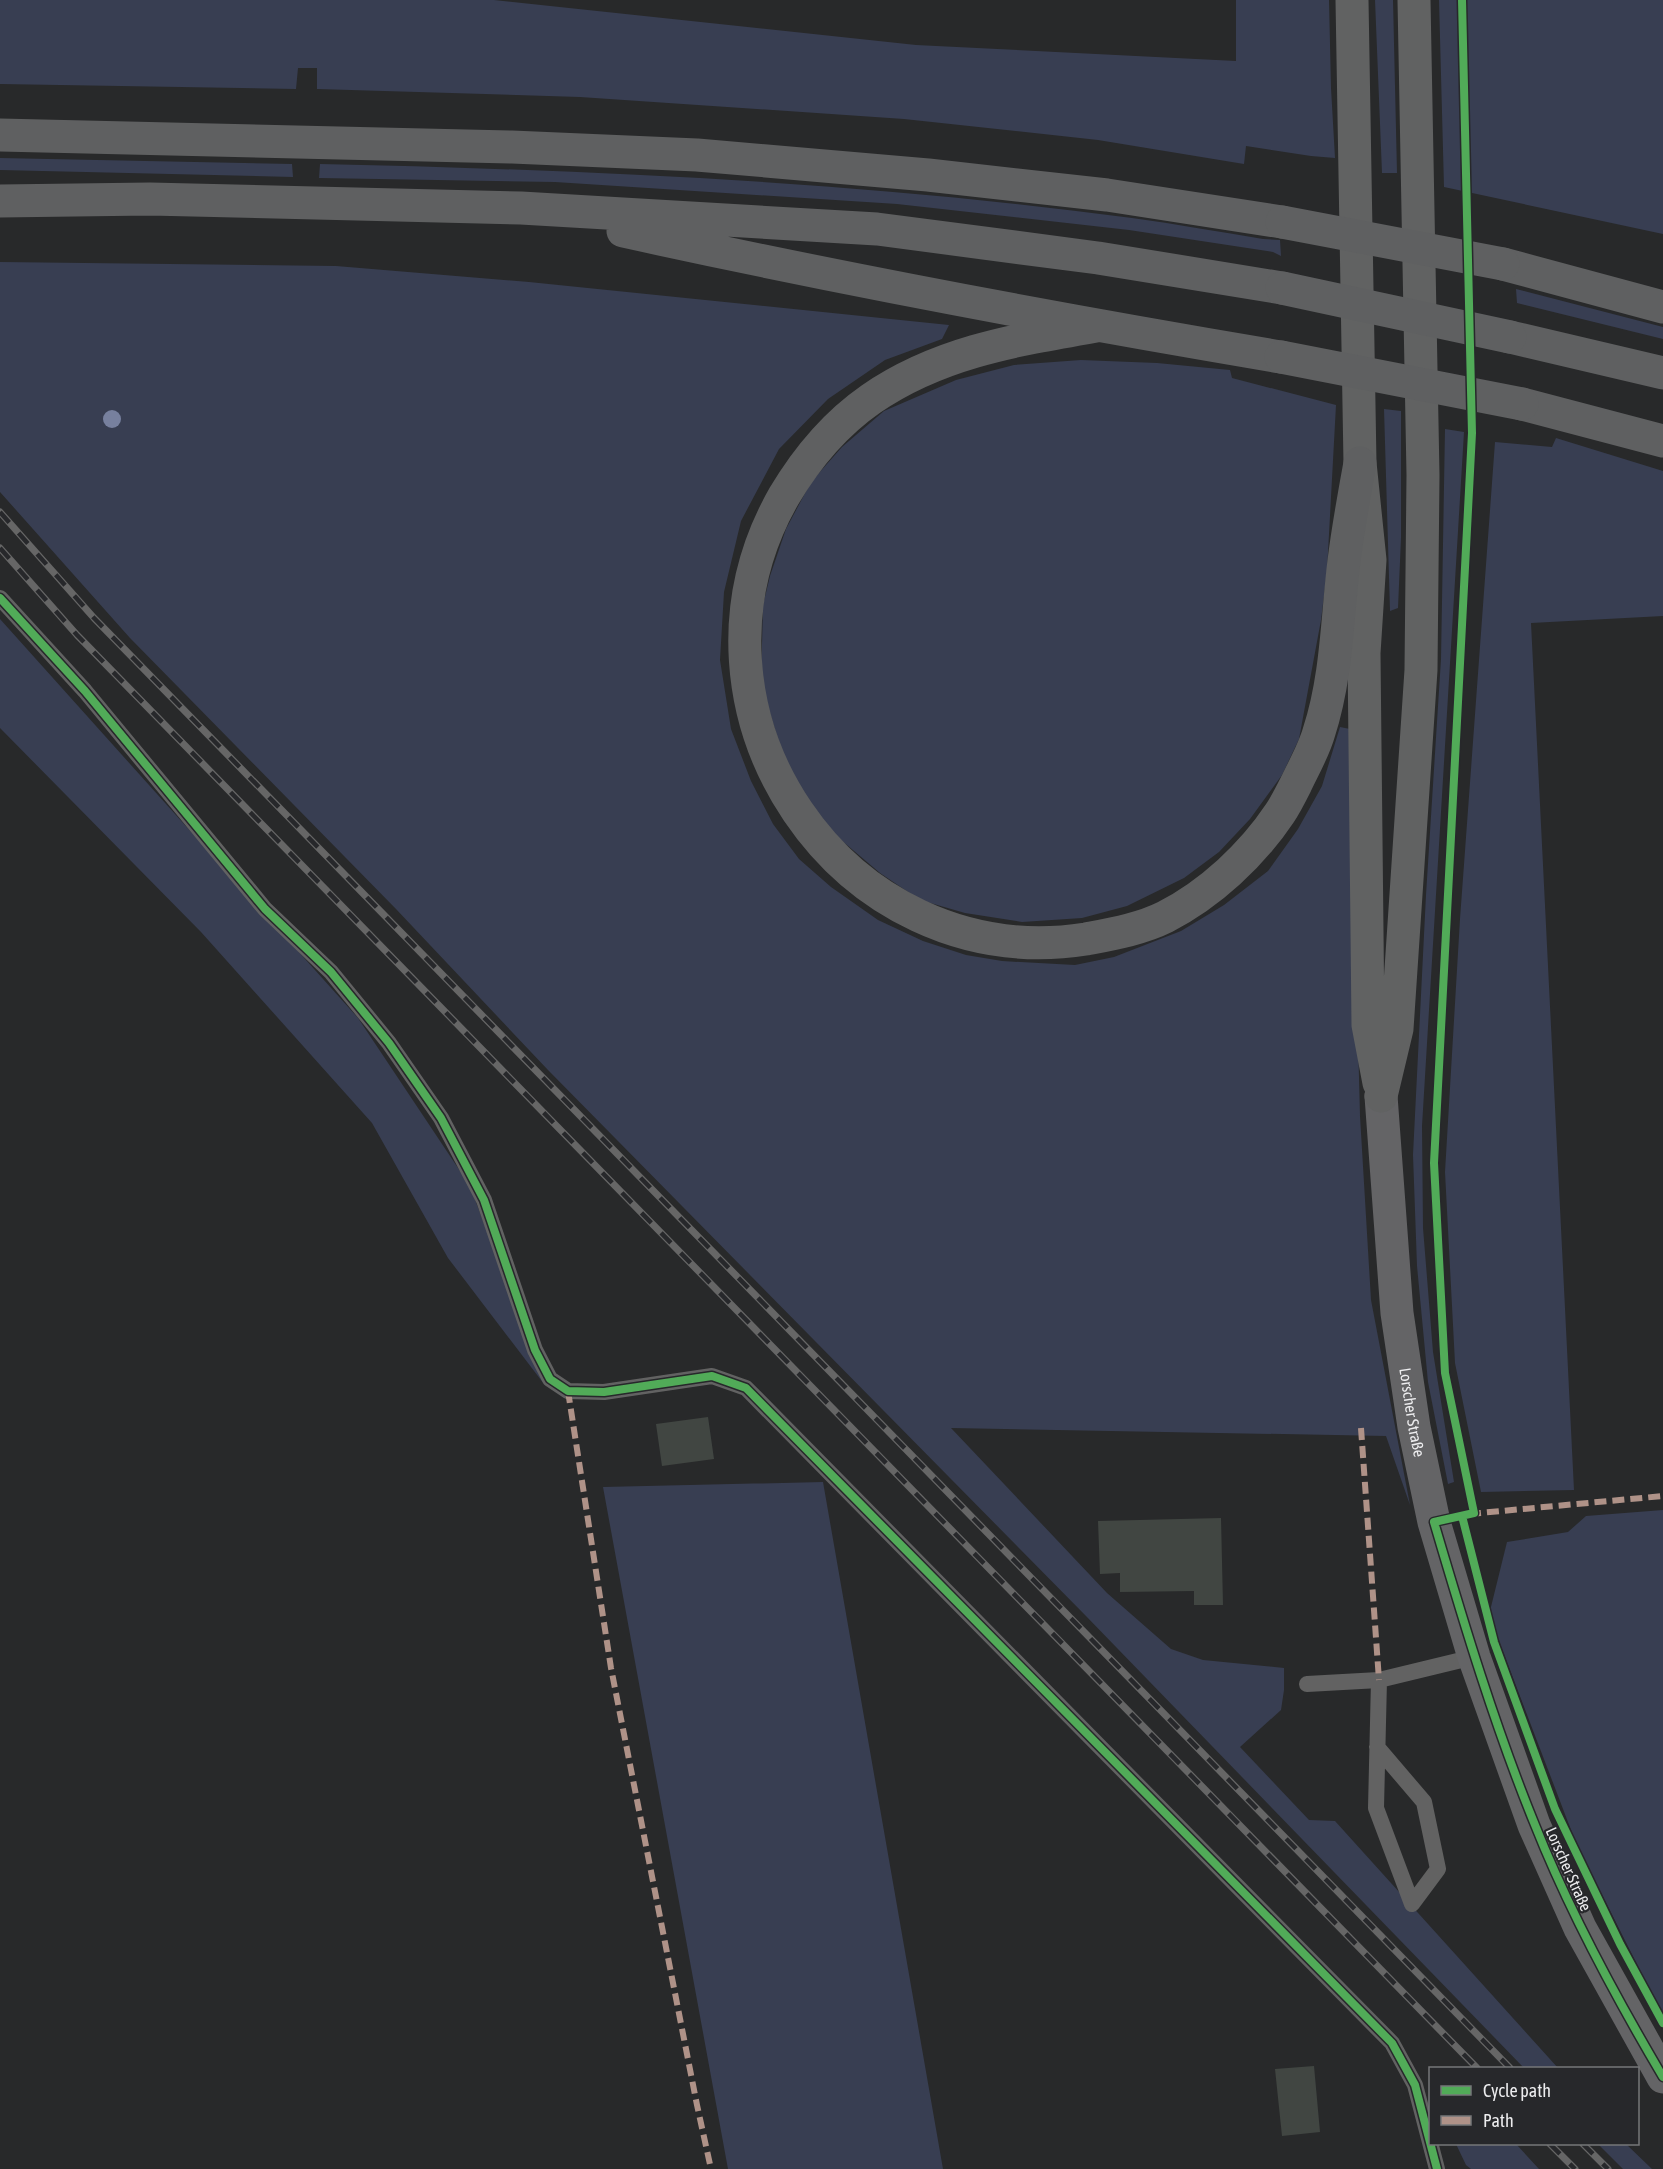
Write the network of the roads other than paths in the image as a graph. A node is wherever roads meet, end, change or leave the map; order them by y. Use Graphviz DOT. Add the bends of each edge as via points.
graph roads {
  1 [pos="1352,0"];
  2 [pos="1414,0"];
  3 [pos="0,135"];
  4 [pos="0,201"];
  5 [pos="521,208"];
  6 [pos="1503,264"];
  7 [pos="1663,283"];
  8 [pos="1663,307"];
  9 [pos="1096,326"];
  10 [pos="1663,373"];
  11 [pos="1663,441"];
  12 [pos="1360,464"];
  13 [pos="0,598"];
  14 [pos="1381,1096"];
  15 [pos="1474,1657"];
  16 [pos="1379,1680"];
  17 [pos="1307,1684"];
  18 [pos="1377,1747"];
  19 [pos="1663,2077"];
  20 [pos="1429,2138"];
  21 [pos="1431,2145"];
  22 [pos="1437,2169"];
  1 -- 12 [label="highway"];
  2 -- 14 [label="highway" via="1423,475 1421,670 1397,1029"];
  3 -- 6 [label="highway, bridge" via="697,155 1107,195 1282,222"];
  4 -- 5 [label="highway" via="161,200"];
  5 -- 9 [label="highway" via="781,265"];
  5 -- 10 [label="highway, bridge" via="877,230 1098,258 1282,288"];
  6 -- 7 [label="highway"];
  6 -- 8 [label="highway"];
  9 -- 11 [label="highway, bridge" via="1521,404"];
  9 -- 12 [label="highway" via="964,353 870,399 831,433 798,472 772,517 754,566 745,616 745,668 754,718 771,768 796,812 830,852 868,886 913,913 962,931 1012,941 1064,942 1115,934 1164,917 1207,890 1246,855 1281,812 1319,734 1332,682 1344,557"];
  12 -- 14 [label="highway" via="1371,560 1364,653 1368,1025"];
  13 -- 20 [label="lane" via="85,691 265,909 331,972 389,1043 441,1118 484,1200 535,1350 550,1379 568,1391 604,1392 712,1376 746,1388 1392,2043 1415,2085"];
  14 -- 15 [label="main road, Lorscher Straße" via="1397,1313 1414,1427 1434,1522"];
  15 -- 16 [label="lane"];
  15 -- 19 [label="main road, Lorscher Straße" via="1534,1825 1580,1928"];
  16 -- 17 [label="lane"];
  16 -- 18 [label="lane"];
  18 -- 18 [label="lane" via="1376,1809 1412,1904 1438,1869 1424,1802"];
  21 -- 22 [label="lane"];
}
